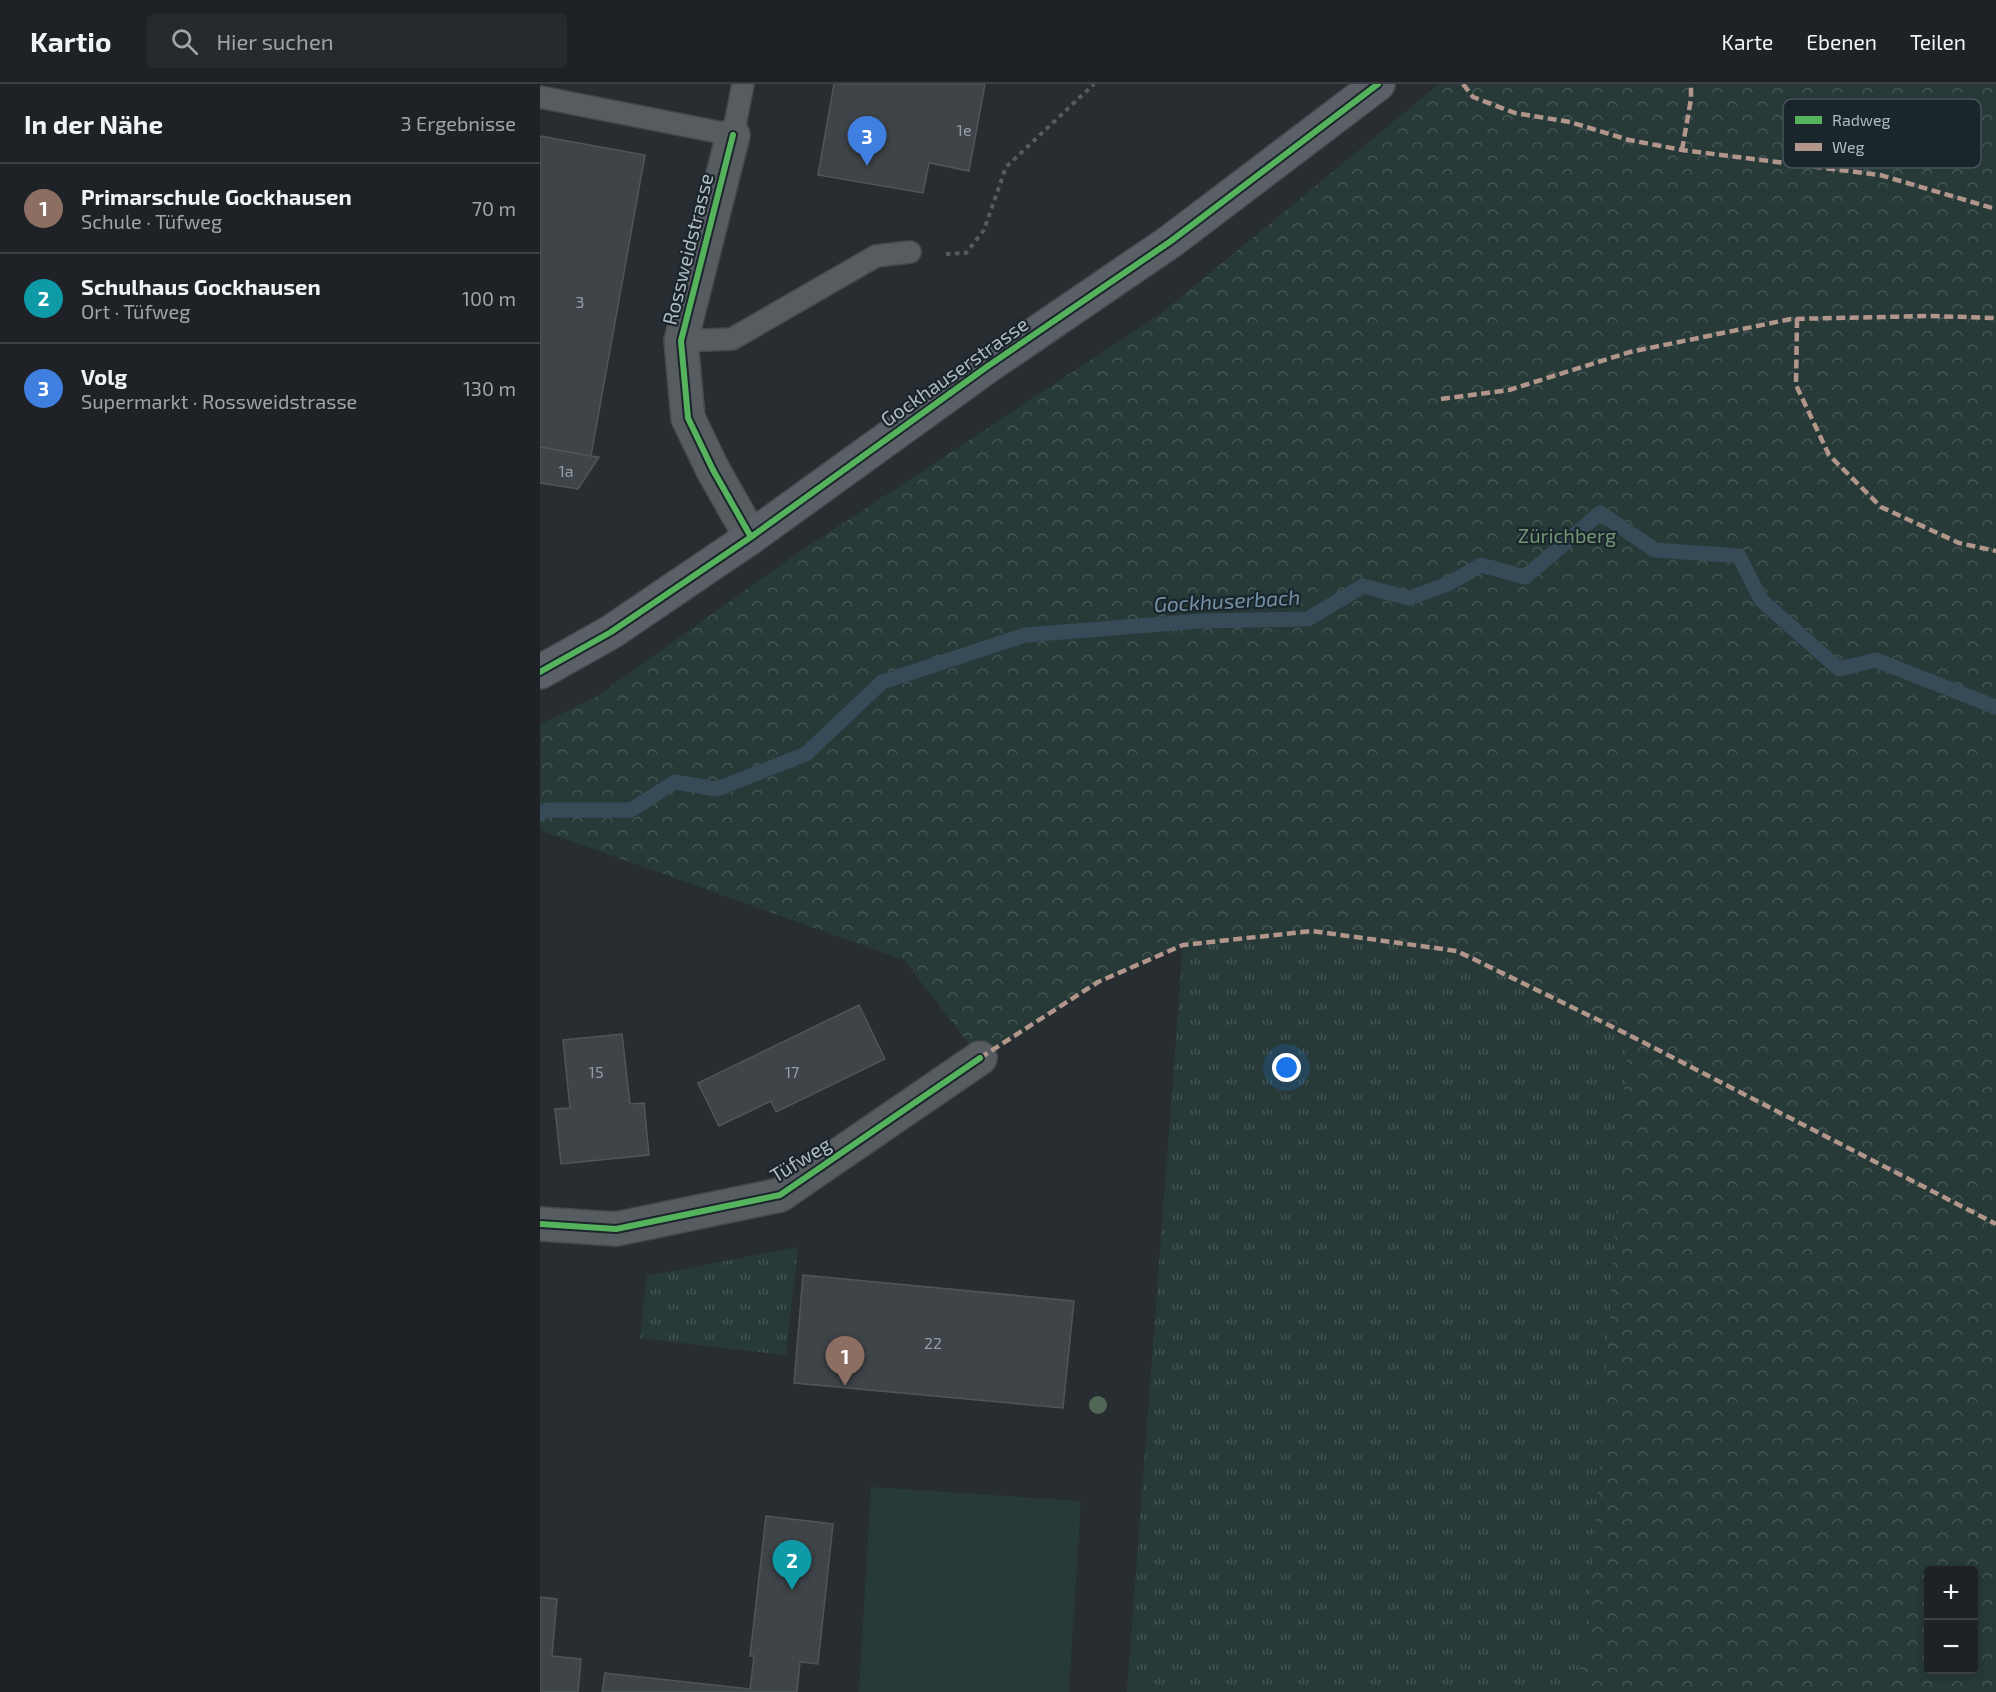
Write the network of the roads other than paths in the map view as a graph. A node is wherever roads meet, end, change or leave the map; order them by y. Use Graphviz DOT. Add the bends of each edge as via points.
graph roads {
  1 [pos="743,84"];
  2 [pos="1378,84"];
  3 [pos="540,97"];
  4 [pos="733,135"];
  5 [pos="910,252"];
  6 [pos="681,341"];
  7 [pos="751,537"];
  8 [pos="540,672"];
  9 [pos="980,1058"];
  10 [pos="540,1224"];
  1 -- 4 [label="lane"];
  2 -- 7 [label="main road, Gockhauserstrasse" via="1171,242 988,366"];
  3 -- 4 [label="lane"];
  4 -- 6 [label="street, Rossweidstrasse"];
  5 -- 6 [label="lane" via="876,256 732,339"];
  6 -- 7 [label="street, Rossweidstrasse" via="688,418"];
  7 -- 8 [label="main road, Gockhauserstrasse" via="611,632"];
  9 -- 10 [label="street, Tüfweg" via="780,1195 616,1229"];
}
